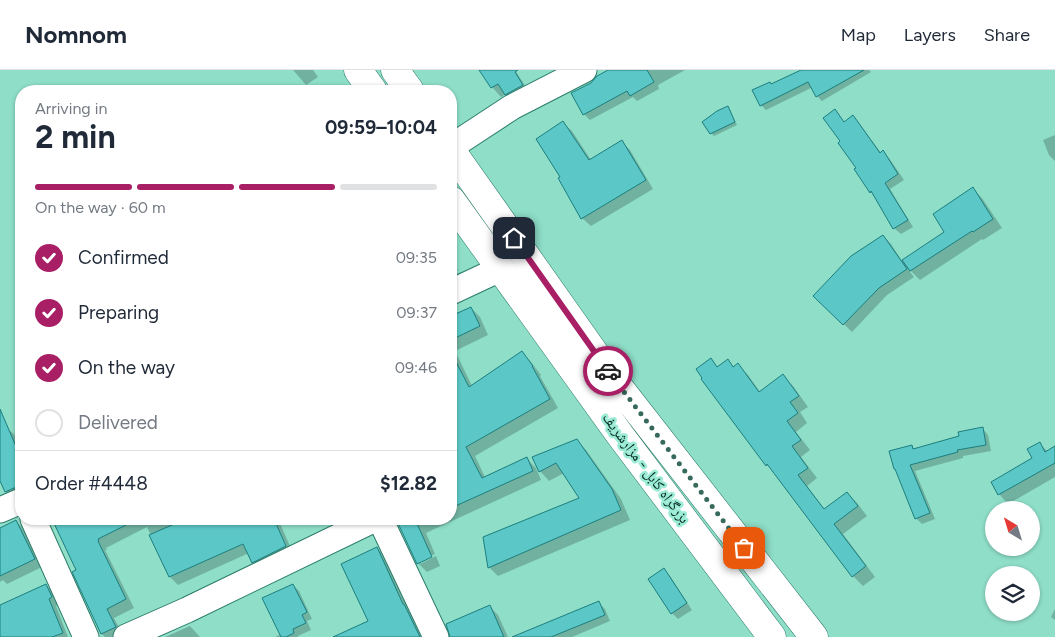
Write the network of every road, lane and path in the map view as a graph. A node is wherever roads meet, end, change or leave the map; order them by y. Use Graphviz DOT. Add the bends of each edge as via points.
graph roads {
  1 [pos="358,70"];
  2 [pos="395,70"];
  3 [pos="584,70"];
  4 [pos="369,85"];
  5 [pos="406,85"];
  6 [pos="457,145"];
  7 [pos="457,158"];
  8 [pos="457,208"];
  9 [pos="500,269"];
  10 [pos="457,289"];
  11 [pos="708,501"];
  12 [pos="15,504"];
  13 [pos="0,510"];
  14 [pos="684,519"];
  15 [pos="36,525"];
  16 [pos="363,525"];
  17 [pos="383,525"];
  18 [pos="86,637"];
  19 [pos="126,637"];
  20 [pos="436,637"];
  21 [pos="772,637"];
  22 [pos="814,637"];
  1 -- 4 [label="highway"];
  2 -- 5 [label="highway"];
  3 -- 6 [label="street" via="512,107"];
  7 -- 11 [label="highway, بزرگراه کابل - مزارشریف" via="615,382"];
  8 -- 9 [label="highway, بزرگراه کابل - مزارشریف"];
  9 -- 10 [label="street"];
  9 -- 14 [label="highway, بزرگراه کابل - مزارشریف"];
  11 -- 14 [label="highway"];
  11 -- 22 [label="highway, بزرگراه کابل - مزارشریف"];
  12 -- 13 [label="street"];
  14 -- 21 [label="highway, بزرگراه کابل - مزارشریف"];
  15 -- 18 [label="street"];
  16 -- 19 [label="street"];
  17 -- 20 [label="street"];
}
